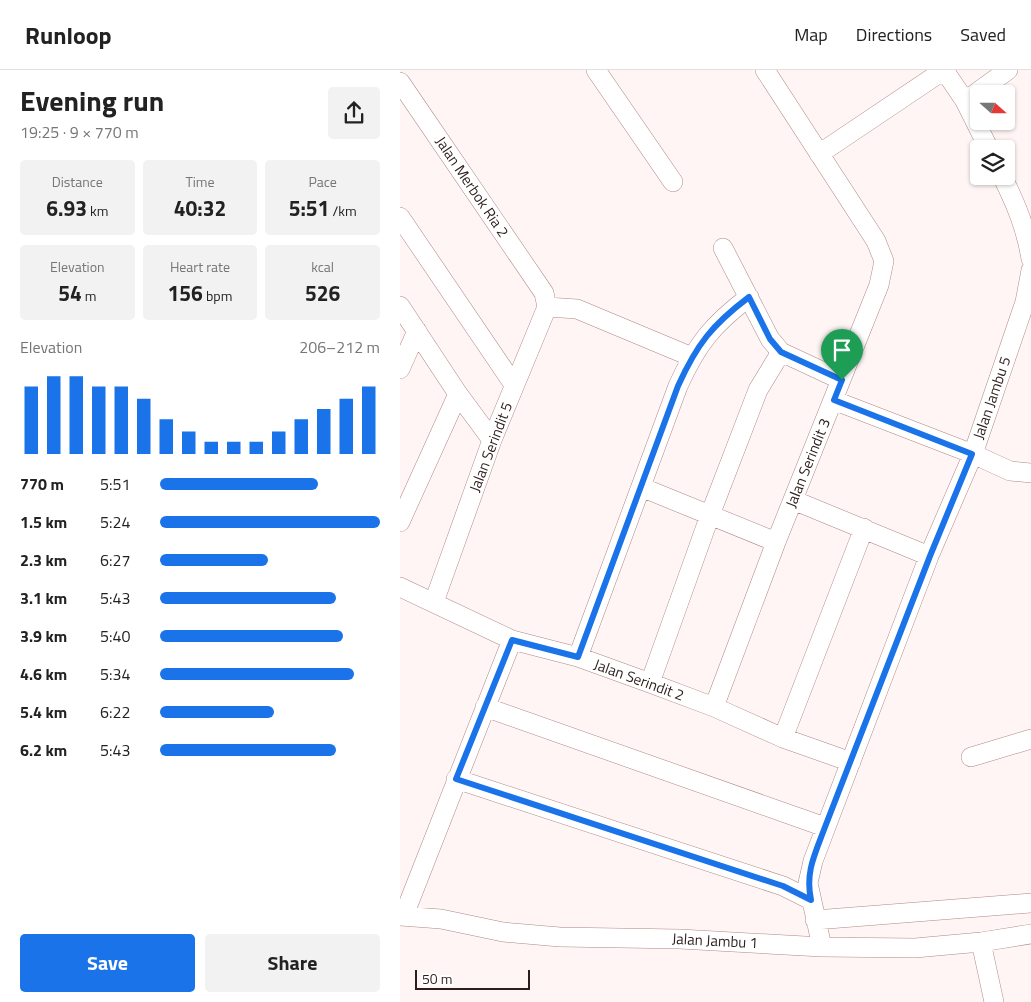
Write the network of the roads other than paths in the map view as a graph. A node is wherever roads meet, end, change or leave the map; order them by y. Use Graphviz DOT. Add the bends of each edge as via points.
graph roads {
  1 [pos="410,70"];
  2 [pos="596,70"];
  3 [pos="765,70"];
  4 [pos="944,70"];
  5 [pos="1008,70"];
  6 [pos="400,76"];
  7 [pos="400,82"];
  8 [pos="965,101"];
  9 [pos="984,140"];
  10 [pos="819,154"];
  11 [pos="672,182"];
  12 [pos="1006,185"];
  13 [pos="400,217"];
  14 [pos="723,248"];
  15 [pos="1031,259"];
  16 [pos="1031,270"];
  17 [pos="749,297"];
  18 [pos="546,300"];
  19 [pos="1028,302"];
  20 [pos="400,306"];
  21 [pos="417,331"];
  22 [pos="781,352"];
  23 [pos="692,357"];
  24 [pos="400,369"];
  25 [pos="842,380"];
  26 [pos="514,385"];
  27 [pos="458,394"];
  28 [pos="834,400"];
  29 [pos="492,440"];
  30 [pos="972,454"];
  31 [pos="1031,473"];
  32 [pos="641,486"];
  33 [pos="793,500"];
  34 [pos="710,515"];
  35 [pos="400,522"];
  36 [pos="864,528"];
  37 [pos="776,542"];
  38 [pos="930,556"];
  39 [pos="400,587"];
  40 [pos="434,602"];
  41 [pos="512,640"];
  42 [pos="578,657"];
  43 [pos="650,683"];
  44 [pos="485,707"];
  45 [pos="714,707"];
  46 [pos="783,738"];
  47 [pos="1031,739"];
  48 [pos="972,757"];
  49 [pos="851,762"];
  50 [pos="456,779"];
  51 [pos="825,827"];
  52 [pos="811,900"];
  53 [pos="1031,903"];
  54 [pos="402,916"];
  55 [pos="815,920"];
  56 [pos="1031,934"];
  57 [pos="980,942"];
  58 [pos="822,947"];
  59 [pos="994,1002"];
  1 -- 6 [label="street"];
  2 -- 11 [label="street"];
  3 -- 10 [label="street, Jalan Serindit 3"];
  4 -- 8 [label="street"];
  4 -- 10 [label="street"];
  5 -- 8 [label="street"];
  7 -- 18 [label="street, Jalan Merbok Ria 2"];
  8 -- 9 [label="street"];
  10 -- 25 [label="street, Jalan Serindit 3" via="876,241 884,261 879,285"];
  12 -- 15 [label="street" via="1028,236"];
  13 -- 26 [label="street"];
  14 -- 17 [label="street"];
  16 -- 19 [label="street, Jalan Jambu 5"];
  17 -- 22 [label="street" via="770,339"];
  17 -- 23 [label="street" via="723,317 705,336"];
  18 -- 23 [label="street" via="577,309"];
  18 -- 26 [label="street, Jalan Serindit 5"];
  19 -- 30 [label="street, Jalan Jambu 5"];
  20 -- 21 [label="street"];
  21 -- 24 [label="street"];
  21 -- 27 [label="street"];
  22 -- 25 [label="street"];
  22 -- 34 [label="street" via="758,390"];
  23 -- 32 [label="street"];
  25 -- 28 [label="street, Jalan Serindit 3"];
  26 -- 29 [label="street, Jalan Serindit 5"];
  27 -- 29 [label="street"];
  27 -- 35 [label="street"];
  28 -- 30 [label="street"];
  28 -- 33 [label="street, Jalan Serindit 3"];
  29 -- 40 [label="street, Jalan Serindit 5"];
  30 -- 31 [label="street" via="1010,471"];
  30 -- 38 [label="street, Jalan Jambu 5"];
  32 -- 34 [label="street"];
  32 -- 42 [label="street"];
  33 -- 36 [label="street"];
  33 -- 37 [label="street, Jalan Serindit 3"];
  34 -- 37 [label="street"];
  34 -- 43 [label="street"];
  36 -- 38 [label="street"];
  36 -- 46 [label="street"];
  37 -- 45 [label="street, Jalan Serindit 3"];
  38 -- 49 [label="street, Jalan Jambu 5"];
  39 -- 40 [label="street, Jalan Serindit 2"];
  40 -- 41 [label="street, Jalan Serindit 2"];
  41 -- 42 [label="street, Jalan Serindit 2"];
  41 -- 44 [label="street"];
  42 -- 43 [label="street, Jalan Serindit 2"];
  43 -- 45 [label="street, Jalan Serindit 2"];
  44 -- 50 [label="street"];
  44 -- 51 [label="street"];
  45 -- 46 [label="street, Jalan Serindit 2"];
  46 -- 49 [label="street, Jalan Serindit 2"];
  47 -- 48 [label="street"];
  49 -- 51 [label="street, Jalan Jambu 5"];
  50 -- 52 [label="street" via="783,886"];
  50 -- 54 [label="street"];
  51 -- 52 [label="street, Jalan Jambu 5" via="808,883"];
  52 -- 55 [label="street, Jalan Jambu 5"];
  53 -- 55 [label="street"];
  54 -- 58 [label="street, Jalan Jambu 1" via="441,919 503,932 560,937 680,939"];
  55 -- 58 [label="street, Jalan Jambu 5"];
  56 -- 57 [label="street, Jalan Jambu 1"];
  57 -- 58 [label="street, Jalan Jambu 1" via="915,948"];
  57 -- 59 [label="street"];
}
